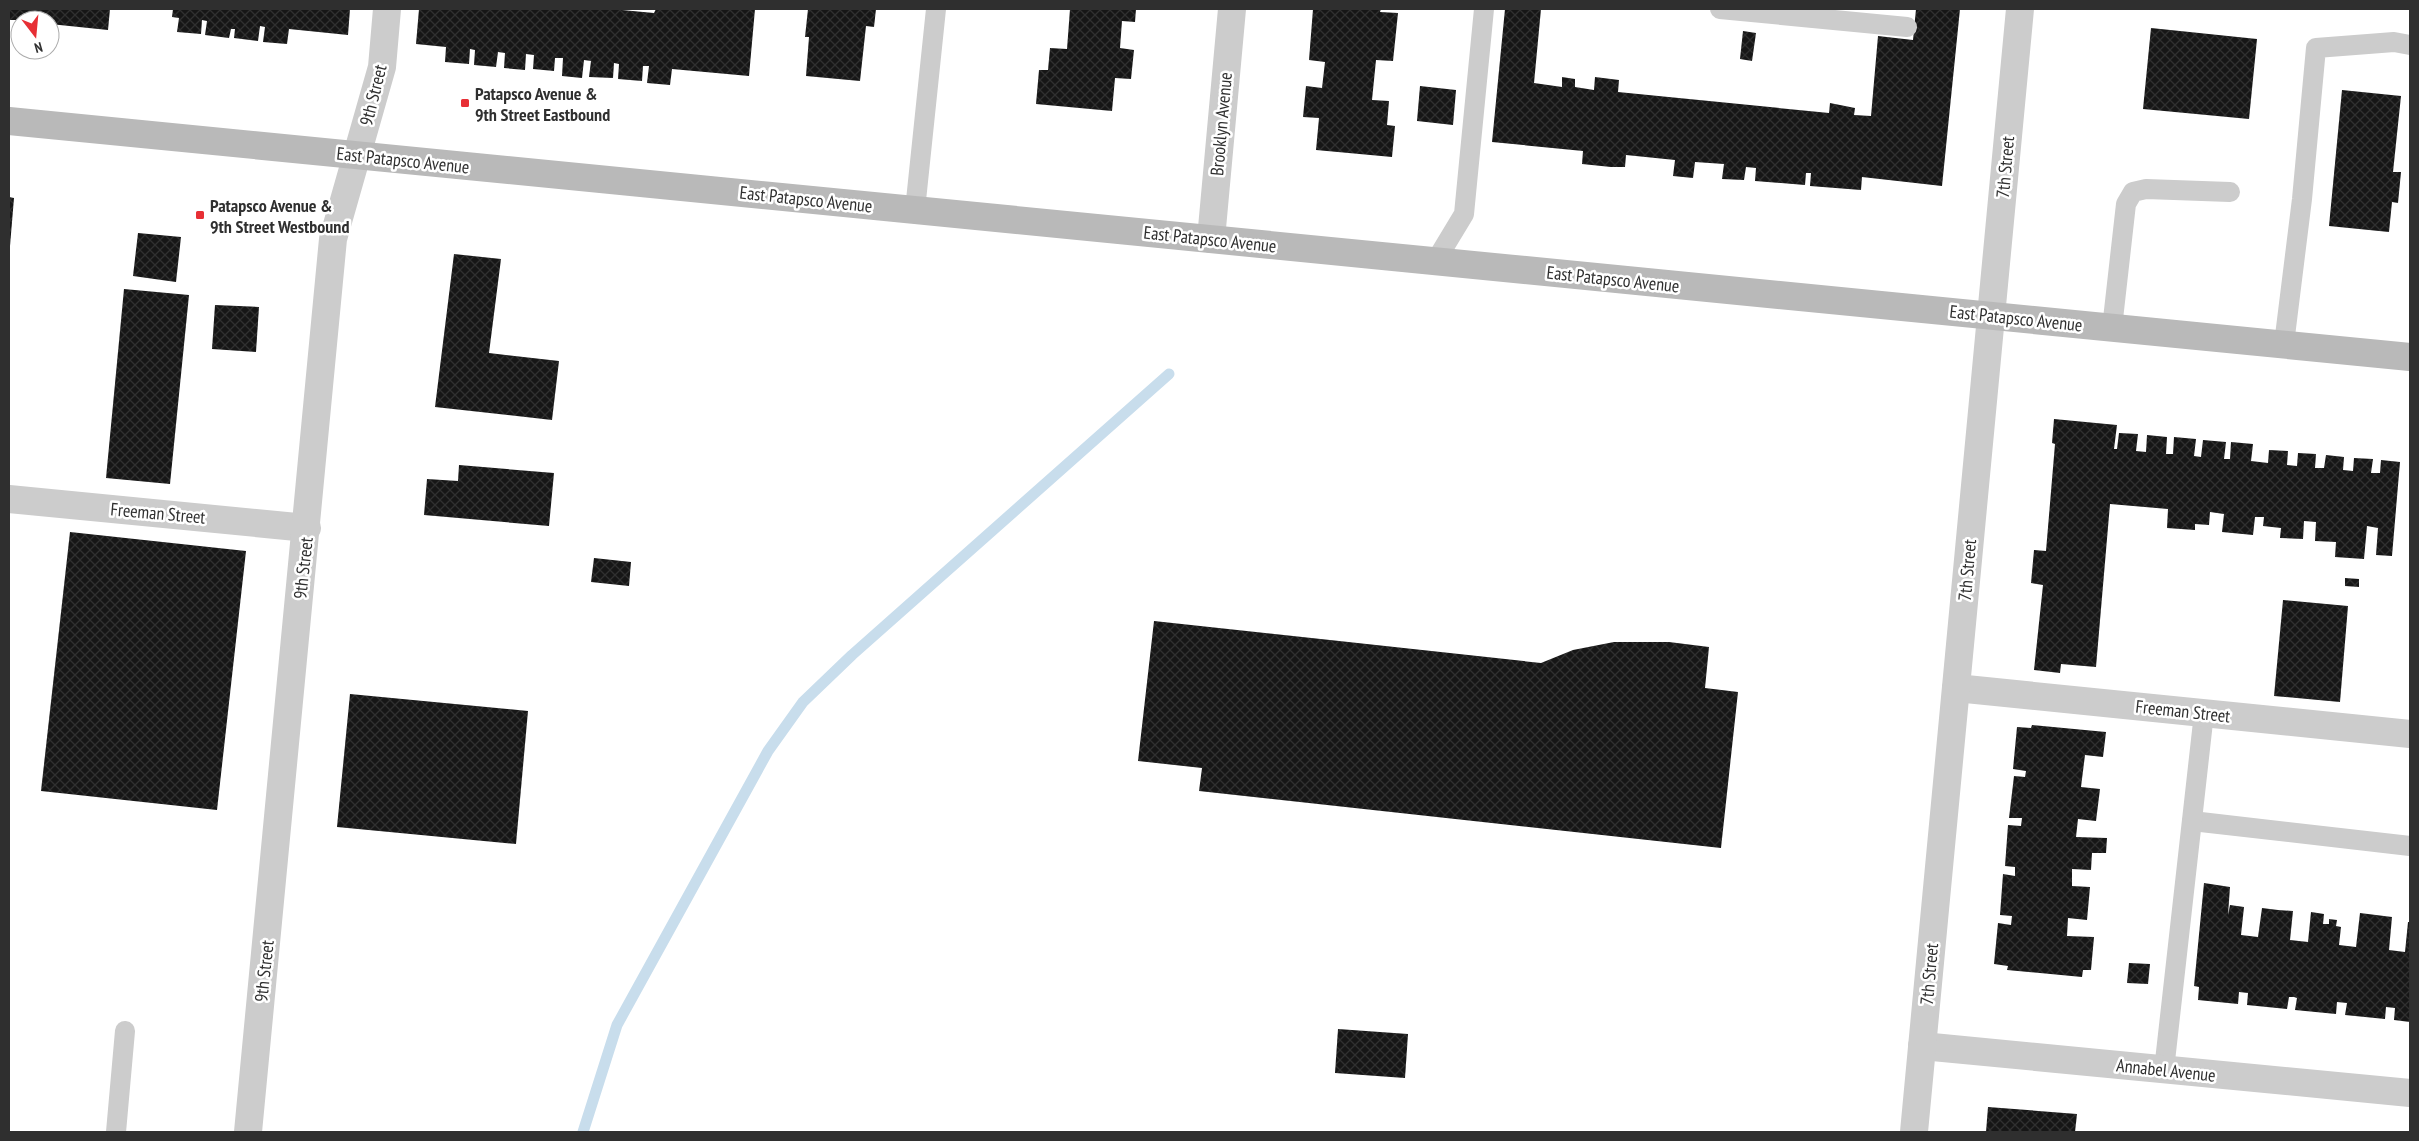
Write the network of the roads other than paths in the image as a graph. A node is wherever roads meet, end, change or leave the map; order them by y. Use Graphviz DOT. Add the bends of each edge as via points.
graph roads {
  1 [pos="387,9"];
  2 [pos="936,9"];
  3 [pos="1232,9"];
  4 [pos="1484,9"];
  5 [pos="1720,9"];
  6 [pos="2020,9"];
  7 [pos="1907,27"];
  8 [pos="2410,45"];
  9 [pos="9,121"];
  10 [pos="358,155"];
  11 [pos="2230,192"];
  12 [pos="915,210"];
  13 [pos="1211,239"];
  14 [pos="1435,262"];
  15 [pos="1991,316"];
  16 [pos="2112,328"];
  17 [pos="2284,344"];
  18 [pos="2410,357"];
  19 [pos="9,499"];
  20 [pos="307,528"];
  21 [pos="1956,688"];
  22 [pos="2204,713"];
  23 [pos="2410,734"];
  24 [pos="2192,822"];
  25 [pos="2410,846"];
  26 [pos="125,1031"];
  27 [pos="1922,1046"];
  28 [pos="2164,1070"];
  29 [pos="2410,1094"];
  30 [pos="116,1132"];
  31 [pos="248,1132"];
  32 [pos="1914,1132"];
  1 -- 10 [label="street, 9th Street" via="382,67"];
  2 -- 12 [label="lane"];
  3 -- 13 [label="street, Brooklyn Avenue"];
  4 -- 14 [label="lane" via="1464,214"];
  5 -- 7 [label="lane"];
  6 -- 15 [label="street, 7th Street"];
  8 -- 17 [label="lane" via="2394,42 2316,48"];
  9 -- 10 [label="main road, East Patapsco Avenue"];
  10 -- 12 [label="main road, East Patapsco Avenue"];
  10 -- 20 [label="street, 9th Street" via="333,239"];
  11 -- 16 [label="lane" via="2146,189 2133,192 2126,204"];
  12 -- 13 [label="main road, East Patapsco Avenue"];
  13 -- 14 [label="main road, East Patapsco Avenue"];
  14 -- 15 [label="main road, East Patapsco Avenue"];
  15 -- 16 [label="main road, East Patapsco Avenue"];
  15 -- 21 [label="street, 7th Street"];
  16 -- 17 [label="main road, East Patapsco Avenue"];
  17 -- 18 [label="main road, East Patapsco Avenue"];
  19 -- 20 [label="street, Freeman Street"];
  20 -- 31 [label="street, 9th Street"];
  21 -- 22 [label="street, Freeman Street"];
  21 -- 27 [label="street, 7th Street"];
  22 -- 23 [label="street, Freeman Street"];
  22 -- 24 [label="lane"];
  24 -- 25 [label="lane"];
  24 -- 28 [label="lane"];
  26 -- 30 [label="lane"];
  27 -- 28 [label="street, Annabel Avenue"];
  27 -- 32 [label="street, 7th Street"];
  28 -- 29 [label="street, Annabel Avenue"];
}
